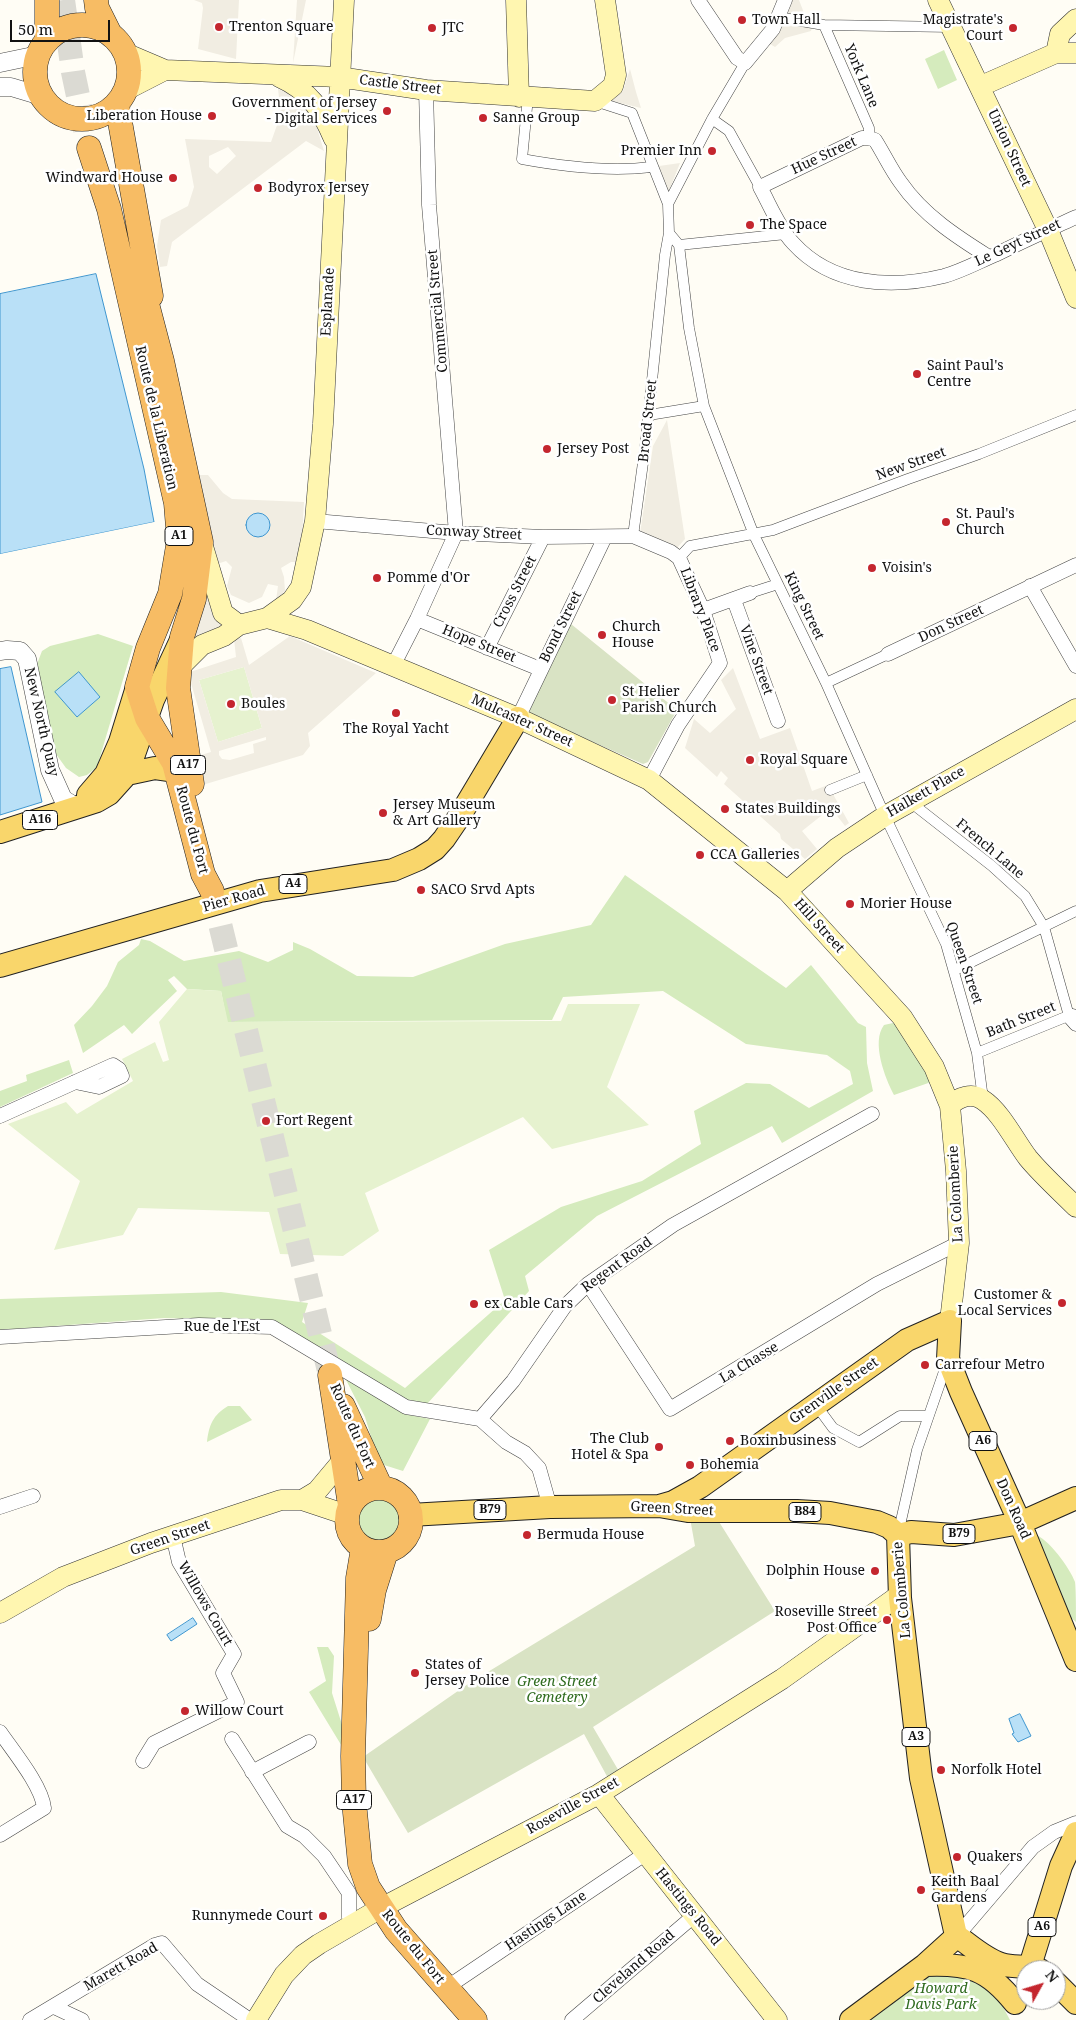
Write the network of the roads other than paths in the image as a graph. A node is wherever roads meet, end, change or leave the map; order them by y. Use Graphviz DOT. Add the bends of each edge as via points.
graph roads {
  1 [pos="47,0"];
  2 [pos="96,0"];
  3 [pos="344,0"];
  4 [pos="516,0"];
  5 [pos="605,0"];
  6 [pos="698,0"];
  7 [pos="785,0"];
  8 [pos="938,0"];
  9 [pos="778,17"];
  10 [pos="1076,19"];
  11 [pos="824,25"];
  12 [pos="952,27"];
  13 [pos="110,34"];
  14 [pos="42,48"];
  15 [pos="125,53"];
  16 [pos="1056,53"];
  17 [pos="1076,54"];
  18 [pos="0,63"];
  19 [pos="745,63"];
  20 [pos="165,70"];
  21 [pos="273,74"];
  22 [pos="339,77"];
  23 [pos="981,86"];
  24 [pos="0,87"];
  25 [pos="426,90"];
  26 [pos="41,96"];
  27 [pos="122,97"];
  28 [pos="524,97"];
  29 [pos="595,101"];
  30 [pos="65,117"];
  31 [pos="712,119"];
  32 [pos="866,138"];
  33 [pos="336,144"];
  34 [pos="652,167"];
  35 [pos="760,187"];
  36 [pos="668,204"];
  37 [pos="1076,216"];
  38 [pos="1048,230"];
  39 [pos="669,233"];
  40 [pos="786,234"];
  41 [pos="679,245"];
  42 [pos="989,257"];
  43 [pos="1076,298"];
  44 [pos="162,362"];
  45 [pos="148,381"];
  46 [pos="704,406"];
  47 [pos="649,415"];
  48 [pos="1076,415"];
  49 [pos="315,522"];
  50 [pos="456,533"];
  51 [pos="754,535"];
  52 [pos="633,536"];
  53 [pos="543,537"];
  54 [pos="605,537"];
  55 [pos="201,542"];
  56 [pos="679,558"];
  57 [pos="1076,565"];
  58 [pos="778,584"];
  59 [pos="1030,586"];
  60 [pos="750,593"];
  61 [pos="292,600"];
  62 [pos="734,600"];
  63 [pos="703,610"];
  64 [pos="267,618"];
  65 [pos="417,619"];
  66 [pos="239,625"];
  67 [pos="307,630"];
  68 [pos="182,637"];
  69 [pos="488,648"];
  70 [pos="0,651"];
  71 [pos="888,654"];
  72 [pos="393,666"];
  73 [pos="1076,666"];
  74 [pos="540,670"];
  75 [pos="179,677"];
  76 [pos="826,683"];
  77 [pos="137,687"];
  78 [pos="1076,708"];
  79 [pos="147,718"];
  80 [pos="518,718"];
  81 [pos="778,721"];
  82 [pos="176,771"];
  83 [pos="127,774"];
  84 [pos="867,775"];
  85 [pos="649,780"];
  86 [pos="830,790"];
  87 [pos="909,802"];
  88 [pos="77,806"];
  89 [pos="885,816"];
  90 [pos="0,832"];
  91 [pos="787,891"];
  92 [pos="1076,911"];
  93 [pos="1044,927"];
  94 [pos="0,966"];
  95 [pos="955,970"];
  96 [pos="1074,1018"];
  97 [pos="977,1053"];
  98 [pos="74,1082"];
  99 [pos="983,1099"];
  100 [pos="950,1106"];
  101 [pos="872,1114"];
  102 [pos="0,1116"];
  103 [pos="1076,1207"];
  104 [pos="959,1243"];
  105 [pos="588,1284"];
  106 [pos="950,1321"];
  107 [pos="0,1338"];
  108 [pos="948,1359"];
  109 [pos="815,1404"];
  110 [pos="928,1416"];
  111 [pos="480,1419"];
  112 [pos="343,1460"];
  113 [pos="700,1487"];
  114 [pos="381,1488"];
  115 [pos="33,1496"];
  116 [pos="1076,1498"];
  117 [pos="302,1500"];
  118 [pos="660,1506"];
  119 [pos="0,1507"];
  120 [pos="550,1507"];
  121 [pos="349,1510"];
  122 [pos="708,1512"];
  123 [pos="410,1515"];
  124 [pos="1020,1523"];
  125 [pos="898,1535"];
  126 [pos="173,1536"];
  127 [pos="363,1548"];
  128 [pos="386,1552"];
  129 [pos="900,1598"];
  130 [pos="0,1613"];
  131 [pos="1076,1660"];
  132 [pos="356,1687"];
  133 [pos="0,1732"];
  134 [pos="232,1739"];
  135 [pos="309,1742"];
  136 [pos="143,1761"];
  137 [pos="252,1772"];
  138 [pos="599,1794"];
  139 [pos="1076,1823"];
  140 [pos="1076,1832"];
  141 [pos="0,1835"];
  142 [pos="645,1854"];
  143 [pos="381,1908"];
  144 [pos="695,1914"];
  145 [pos="351,1926"];
  146 [pos="956,1933"];
  147 [pos="1034,1960"];
  148 [pos="925,1965"];
  149 [pos="1016,1967"];
  150 [pos="446,1988"];
  151 [pos="1066,1993"];
  152 [pos="1076,2003"];
  153 [pos="54,2007"];
  154 [pos="1016,2012"];
  155 [pos="30,2020"];
  156 [pos="82,2020"];
  157 [pos="250,2020"];
  158 [pos="256,2020"];
  159 [pos="475,2020"];
  160 [pos="572,2020"];
  161 [pos="777,2020"];
  162 [pos="850,2020"];
  1 -- 14 [label="highway"];
  2 -- 13 [label="highway"];
  3 -- 22 [label="main road, Esplanade"];
  4 -- 28 [label="main road"];
  5 -- 29 [label="main road" via="616,75 613,86"];
  6 -- 19 [label="street" via="737,58"];
  7 -- 9 [label="street"];
  8 -- 12 [label="main road, Union Street"];
  9 -- 11 [label="street"];
  9 -- 19 [label="street" via="765,41"];
  10 -- 16 [label="main road" via="1060,34"];
  11 -- 12 [label="street"];
  11 -- 32 [label="street, York Lane" via="869,128"];
  12 -- 23 [label="main road, Union Street"];
  13 -- 14 [label="highway" via="98,28 77,26 57,32"];
  13 -- 15 [label="highway"];
  14 -- 18 [label="street"];
  14 -- 26 [label="highway" via="35,69"];
  15 -- 20 [label="main road, Castle Street"];
  15 -- 27 [label="highway, A1" via="129,71"];
  16 -- 17 [label="main road"];
  16 -- 23 [label="main road"];
  19 -- 31 [label="street"];
  20 -- 21 [label="main road, Castle Street"];
  20 -- 27 [label="main road, Castle Street"];
  21 -- 22 [label="main road, Castle Street"];
  21 -- 33 [label="main road" via="295,84 313,99"];
  22 -- 25 [label="main road, Castle Street"];
  22 -- 33 [label="main road, Esplanade"];
  23 -- 38 [label="main road, Union Street"];
  24 -- 26 [label="street"];
  25 -- 28 [label="main road, Castle Street"];
  25 -- 50 [label="street, Commercial Street" via="427,178"];
  26 -- 30 [label="highway" via="52,109"];
  27 -- 30 [label="highway" via="106,114 93,119"];
  27 -- 44 [label="highway, A1"];
  28 -- 29 [label="main road, Castle Street"];
  28 -- 34 [label="street" via="522,159 557,166 616,170"];
  29 -- 34 [label="street, Castle Street" via="632,113"];
  30 -- 45 [label="highway, A1" via="84,169"];
  31 -- 35 [label="street" via="729,131"];
  31 -- 36 [label="street"];
  32 -- 35 [label="street, Hue Street"];
  32 -- 42 [label="street, Hue Street" via="875,140 901,183 925,210 958,238"];
  33 -- 49 [label="main road, Esplanade"];
  34 -- 36 [label="street"];
  35 -- 40 [label="street, Le Geyt Street"];
  36 -- 39 [label="street, Broad Street"];
  37 -- 38 [label="street, Le Geyt Street"];
  38 -- 42 [label="street, Le Geyt Street"];
  38 -- 43 [label="main road, Union Street"];
  39 -- 41 [label="street"];
  39 -- 47 [label="street, Broad Street"];
  40 -- 41 [label="street"];
  40 -- 42 [label="street, Le Geyt Street" via="822,268 850,279 890,284 961,270"];
  41 -- 46 [label="street, King Street" via="689,328"];
  44 -- 45 [label="highway, Route de la Liberation / A1" via="96,146"];
  44 -- 55 [label="highway, Route de la Liberation / A1"];
  45 -- 77 [label="highway, Route de la Liberation / A1" via="176,503 179,540 170,594 148,648"];
  46 -- 47 [label="street"];
  46 -- 51 [label="street, King Street"];
  47 -- 52 [label="street, Broad Street"];
  48 -- 51 [label="street, New Street" via="979,454"];
  49 -- 50 [label="street, Conway Street"];
  49 -- 61 [label="main road, Esplanade" via="301,587"];
  50 -- 53 [label="street, Conway Street"];
  50 -- 65 [label="street"];
  51 -- 56 [label="street, New Street" via="690,546"];
  51 -- 58 [label="street, King Street"];
  52 -- 54 [label="street, Conway Street"];
  52 -- 56 [label="street"];
  53 -- 54 [label="street, Conway Street"];
  53 -- 69 [label="street, Cross Street"];
  54 -- 74 [label="street, Bond Street"];
  55 -- 66 [label="main road" via="223,613"];
  55 -- 68 [label="highway, Route de la Liberation / A1" via="194,599"];
  56 -- 63 [label="street, Library Place"];
  57 -- 59 [label="street, Don Street"];
  58 -- 60 [label="street"];
  58 -- 76 [label="street, King Street"];
  59 -- 71 [label="street, Don Street"];
  59 -- 73 [label="street"];
  60 -- 62 [label="street"];
  61 -- 64 [label="main road, Esplanade"];
  61 -- 67 [label="main road"];
  62 -- 63 [label="street"];
  62 -- 81 [label="street, Vine Street"];
  63 -- 85 [label="street, Library Place" via="720,662 678,725"];
  64 -- 66 [label="main road"];
  64 -- 67 [label="main road, Mulcaster Street"];
  65 -- 69 [label="street, Hope Street"];
  65 -- 72 [label="street"];
  66 -- 75 [label="main road" via="224,636 202,645"];
  67 -- 72 [label="main road, Mulcaster Street"];
  68 -- 75 [label="highway, A17"];
  68 -- 79 [label="main road, A1"];
  69 -- 74 [label="street, Hope Street"];
  70 -- 88 [label="street, New North Quay" via="20,651 26,659 50,770 63,799"];
  71 -- 76 [label="street, Don Street"];
  72 -- 80 [label="main road, Mulcaster Street"];
  74 -- 80 [label="street, Bond Street"];
  75 -- 82 [label="highway, Route du Fort / A17" via="188,769 211,871 212,891 203,874"];
  76 -- 84 [label="street, King Street"];
  77 -- 79 [label="highway, Route du Fort / A17"];
  77 -- 88 [label="main road, A1" via="106,774"];
  78 -- 87 [label="main road, Halkett Place"];
  79 -- 82 [label="highway, Route du Fort / A17"];
  79 -- 83 [label="main road, A1"];
  80 -- 85 [label="main road, Mulcaster Street"];
  80 -- 94 [label="main road, Pier Road / A4" via="444,839 419,859 393,870 260,891"];
  82 -- 83 [label="main road" via="155,768"];
  83 -- 88 [label="main road, A1" via="109,794"];
  84 -- 86 [label="street"];
  84 -- 89 [label="street, King Street"];
  85 -- 91 [label="main road, Hill Street"];
  87 -- 89 [label="main road, Halkett Place"];
  87 -- 93 [label="street, French Lane" via="992,866 1025,896"];
  88 -- 90 [label="main road, A16"];
  89 -- 91 [label="main road, Halkett Place" via="838,848"];
  89 -- 95 [label="street, Queen Street" via="946,944"];
  91 -- 100 [label="main road, Hill Street" via="902,1017 934,1067"];
  92 -- 93 [label="street"];
  93 -- 95 [label="street"];
  93 -- 96 [label="street, French Lane"];
  95 -- 97 [label="street, Queen Street"];
  96 -- 97 [label="street, Bath Street"];
  97 -- 99 [label="street, Queen Street"];
  98 -- 102 [label="street"];
  99 -- 100 [label="main road" via="969,1096 956,1099"];
  99 -- 103 [label="main road" via="1029,1159"];
  100 -- 104 [label="main road, La Colomberie"];
  101 -- 105 [label="street, Regent Road" via="673,1225"];
  104 -- 105 [label="street, La Chasse" via="877,1284 670,1409"];
  104 -- 106 [label="main road, La Colomberie"];
  105 -- 111 [label="street, Regent Road" via="565,1306 513,1381"];
  106 -- 108 [label="main road, La Colomberie"];
  106 -- 109 [label="main road, Grenville Street / B79" via="907,1340"];
  107 -- 111 [label="street, Rue de l'Est" via="199,1325 272,1327 406,1408"];
  108 -- 110 [label="street, La Colomberie"];
  108 -- 124 [label="main road, Don Road / A6"];
  109 -- 110 [label="street" via="833,1428 859,1442 900,1416"];
  109 -- 113 [label="main road, Grenville Street / B79"];
  110 -- 125 [label="street, La Colomberie"];
  111 -- 120 [label="street" via="506,1442 525,1453 539,1468"];
  112 -- 114 [label="highway, Route du Fort" via="330,1375"];
  112 -- 117 [label="main road" via="317,1491"];
  112 -- 121 [label="highway, Route du Fort"];
  113 -- 118 [label="main road, Grenville Street / B79"];
  113 -- 122 [label="main road" via="698,1496"];
  114 -- 121 [label="highway" via="365,1491 356,1497"];
  114 -- 123 [label="highway" via="403,1499"];
  115 -- 119 [label="street"];
  116 -- 124 [label="main road"];
  117 -- 121 [label="main road, Green Street"];
  117 -- 126 [label="main road, Green Street" via="281,1500"];
  118 -- 120 [label="main road, Green Street / B79"];
  118 -- 122 [label="main road, Green Street / B84"];
  120 -- 123 [label="main road, Green Street / B79"];
  121 -- 127 [label="highway" via="347,1525 350,1535"];
  122 -- 125 [label="main road, Green Street / B84" via="830,1513 877,1522"];
  123 -- 128 [label="highway" via="410,1530 404,1540"];
  124 -- 125 [label="main road, B79" via="954,1535 911,1532"];
  124 -- 131 [label="main road, Don Road / A6"];
  125 -- 129 [label="main road, La Colomberie / A3"];
  126 -- 130 [label="main road, Green Street" via="63,1577"];
  126 -- 136 [label="street, Willows Court" via="179,1562 234,1654 223,1674 236,1702 154,1743"];
  127 -- 128 [label="highway"];
  127 -- 132 [label="highway, Route du Fort / A17" via="358,1578"];
  128 -- 132 [label="highway, Route du Fort" via="374,1590"];
  129 -- 138 [label="main road, Roseville Street" via="894,1599 782,1679"];
  129 -- 146 [label="main road, La Colomberie / A3" via="921,1778"];
  132 -- 143 [label="highway, Route du Fort / A17" via="353,1756 360,1864 368,1887"];
  133 -- 141 [label="street" via="44,1800 44,1808"];
  134 -- 137 [label="street"];
  135 -- 137 [label="street"];
  137 -- 145 [label="street" via="287,1826 304,1836 324,1856 348,1893"];
  138 -- 142 [label="main road, Hastings Road"];
  138 -- 143 [label="main road, Roseville Street"];
  139 -- 146 [label="street" via="1054,1832 1034,1847 964,1928"];
  140 -- 147 [label="main road, A6" via="1061,1866"];
  142 -- 144 [label="main road, Hastings Road"];
  142 -- 150 [label="street, Hastings Lane"];
  143 -- 145 [label="main road, Roseville Street"];
  143 -- 150 [label="highway, Route du Fort / A17"];
  144 -- 160 [label="street, Cleveland Road"];
  144 -- 161 [label="main road, Hastings Road"];
  145 -- 158 [label="main road, Roseville Street" via="303,1956 284,1975"];
  146 -- 148 [label="main road"];
  146 -- 149 [label="main road" via="986,1958"];
  148 -- 154 [label="main road" via="952,1964 973,1968 1003,1988"];
  148 -- 162 [label="main road"];
  150 -- 159 [label="highway, Route du Fort / A17"];
  151 -- 152 [label="main road"];
  153 -- 155 [label="street, Marett Road"];
  153 -- 156 [label="street"];
  153 -- 157 [label="street, Marett Road" via="162,1943 197,1984"];
}
